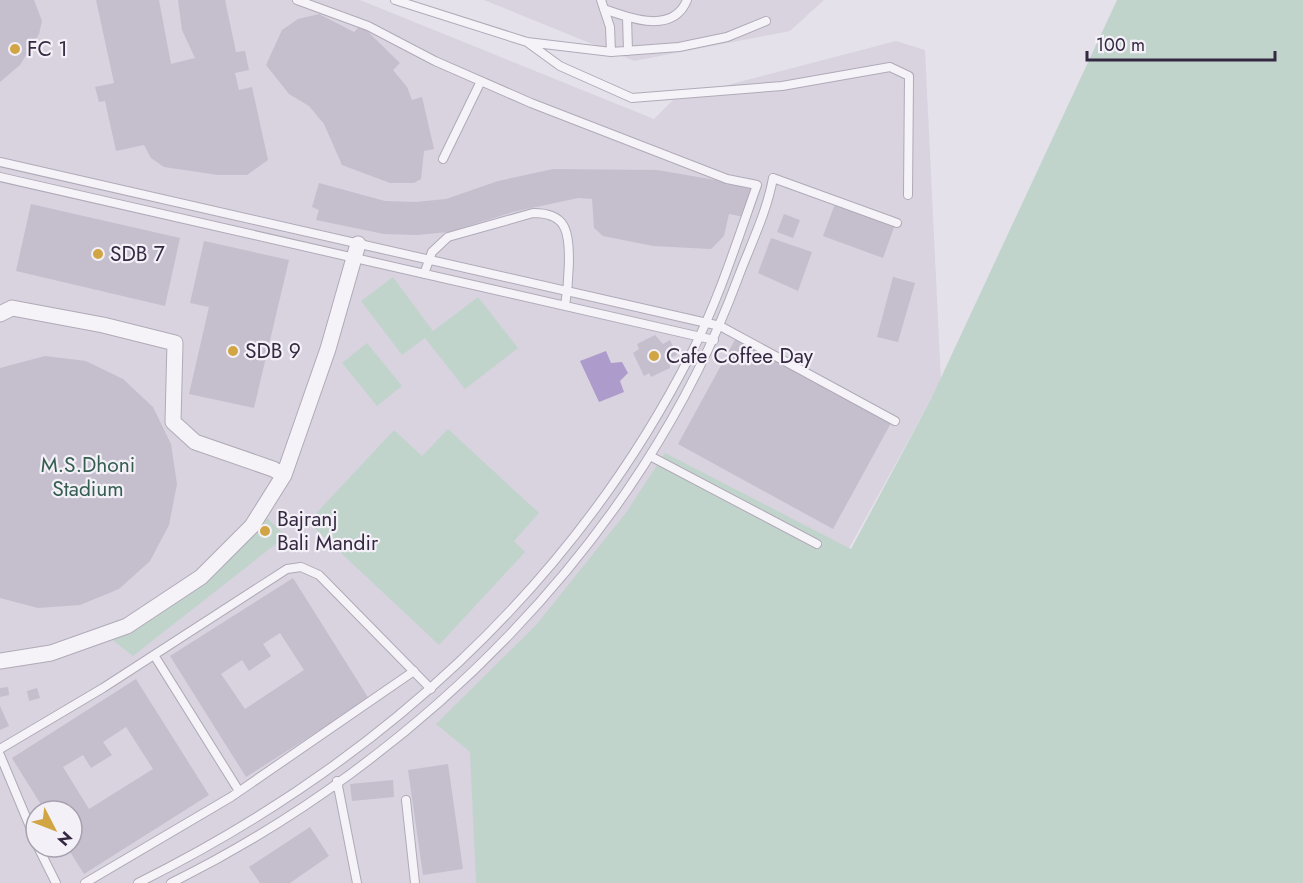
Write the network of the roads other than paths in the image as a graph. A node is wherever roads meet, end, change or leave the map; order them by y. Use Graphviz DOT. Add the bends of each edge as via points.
graph roads {
  1 [pos="297,0"];
  2 [pos="395,0"];
  3 [pos="601,0"];
  4 [pos="687,0"];
  5 [pos="604,9"];
  6 [pos="627,17"];
  7 [pos="766,21"];
  8 [pos="526,42"];
  9 [pos="628,51"];
  10 [pos="611,52"];
  11 [pos="481,81"];
  12 [pos="443,159"];
  13 [pos="0,162"];
  14 [pos="0,177"];
  15 [pos="908,195"];
  16 [pos="897,223"];
  17 [pos="356,251"];
  18 [pos="429,260"];
  19 [pos="424,274"];
  20 [pos="567,291"];
  21 [pos="565,306"];
  22 [pos="0,314"];
  23 [pos="705,323"];
  24 [pos="720,326"];
  25 [pos="699,337"];
  26 [pos="714,340"];
  27 [pos="895,421"];
  28 [pos="650,456"];
  29 [pos="284,475"];
  30 [pos="817,544"];
  31 [pos="154,655"];
  32 [pos="0,661"];
  33 [pos="414,671"];
  34 [pos="431,689"];
  35 [pos="0,749"];
  36 [pos="0,755"];
  37 [pos="338,781"];
  38 [pos="239,792"];
  39 [pos="405,800"];
  40 [pos="24,812"];
  41 [pos="44,859"];
  42 [pos="56,883"];
  43 [pos="85,883"];
  44 [pos="138,883"];
  45 [pos="171,883"];
  46 [pos="357,883"];
  47 [pos="415,883"];
  1 -- 11 [label="lane" via="368,26"];
  2 -- 8 [label="lane"];
  3 -- 5 [label="lane"];
  4 -- 6 [label="lane" via="671,19"];
  5 -- 6 [label="lane"];
  5 -- 10 [label="lane" via="610,27"];
  6 -- 9 [label="lane"];
  7 -- 9 [label="lane" via="727,37 679,47"];
  8 -- 10 [label="lane"];
  8 -- 15 [label="lane" via="560,66 632,98 782,86 890,67 909,76"];
  9 -- 10 [label="lane"];
  11 -- 12 [label="lane"];
  11 -- 23 [label="lane" via="727,179 757,185"];
  13 -- 17 [label="lane"];
  14 -- 17 [label="lane"];
  16 -- 24 [label="lane" via="773,178"];
  17 -- 18 [label="lane"];
  17 -- 19 [label="lane"];
  17 -- 29 [label="street" via="328,349"];
  18 -- 19 [label="lane"];
  18 -- 20 [label="lane"];
  18 -- 20 [label="lane" via="448,237 533,213 548,215 562,224 567,236"];
  19 -- 21 [label="lane"];
  20 -- 21 [label="lane"];
  20 -- 23 [label="lane"];
  21 -- 25 [label="lane"];
  22 -- 29 [label="street" via="12,308 175,343 173,422 195,442"];
  23 -- 24 [label="lane"];
  23 -- 25 [label="lane"];
  24 -- 26 [label="lane"];
  24 -- 27 [label="lane"];
  25 -- 26 [label="lane"];
  25 -- 34 [label="lane" via="641,442 582,527 516,606"];
  26 -- 28 [label="lane"];
  28 -- 30 [label="lane"];
  28 -- 37 [label="lane" via="594,536 527,616 453,690"];
  29 -- 32 [label="street" via="252,526 201,577 127,626 51,653"];
  31 -- 33 [label="lane" via="287,569 301,567 311,570 337,591"];
  31 -- 35 [label="lane"];
  31 -- 38 [label="lane"];
  33 -- 34 [label="lane"];
  33 -- 38 [label="lane"];
  34 -- 44 [label="lane" via="364,745 278,804"];
  36 -- 40 [label="lane"];
  37 -- 45 [label="lane" via="206,866"];
  37 -- 46 [label="lane"];
  38 -- 43 [label="lane"];
  39 -- 47 [label="lane"];
  41 -- 42 [label="lane"];
}
